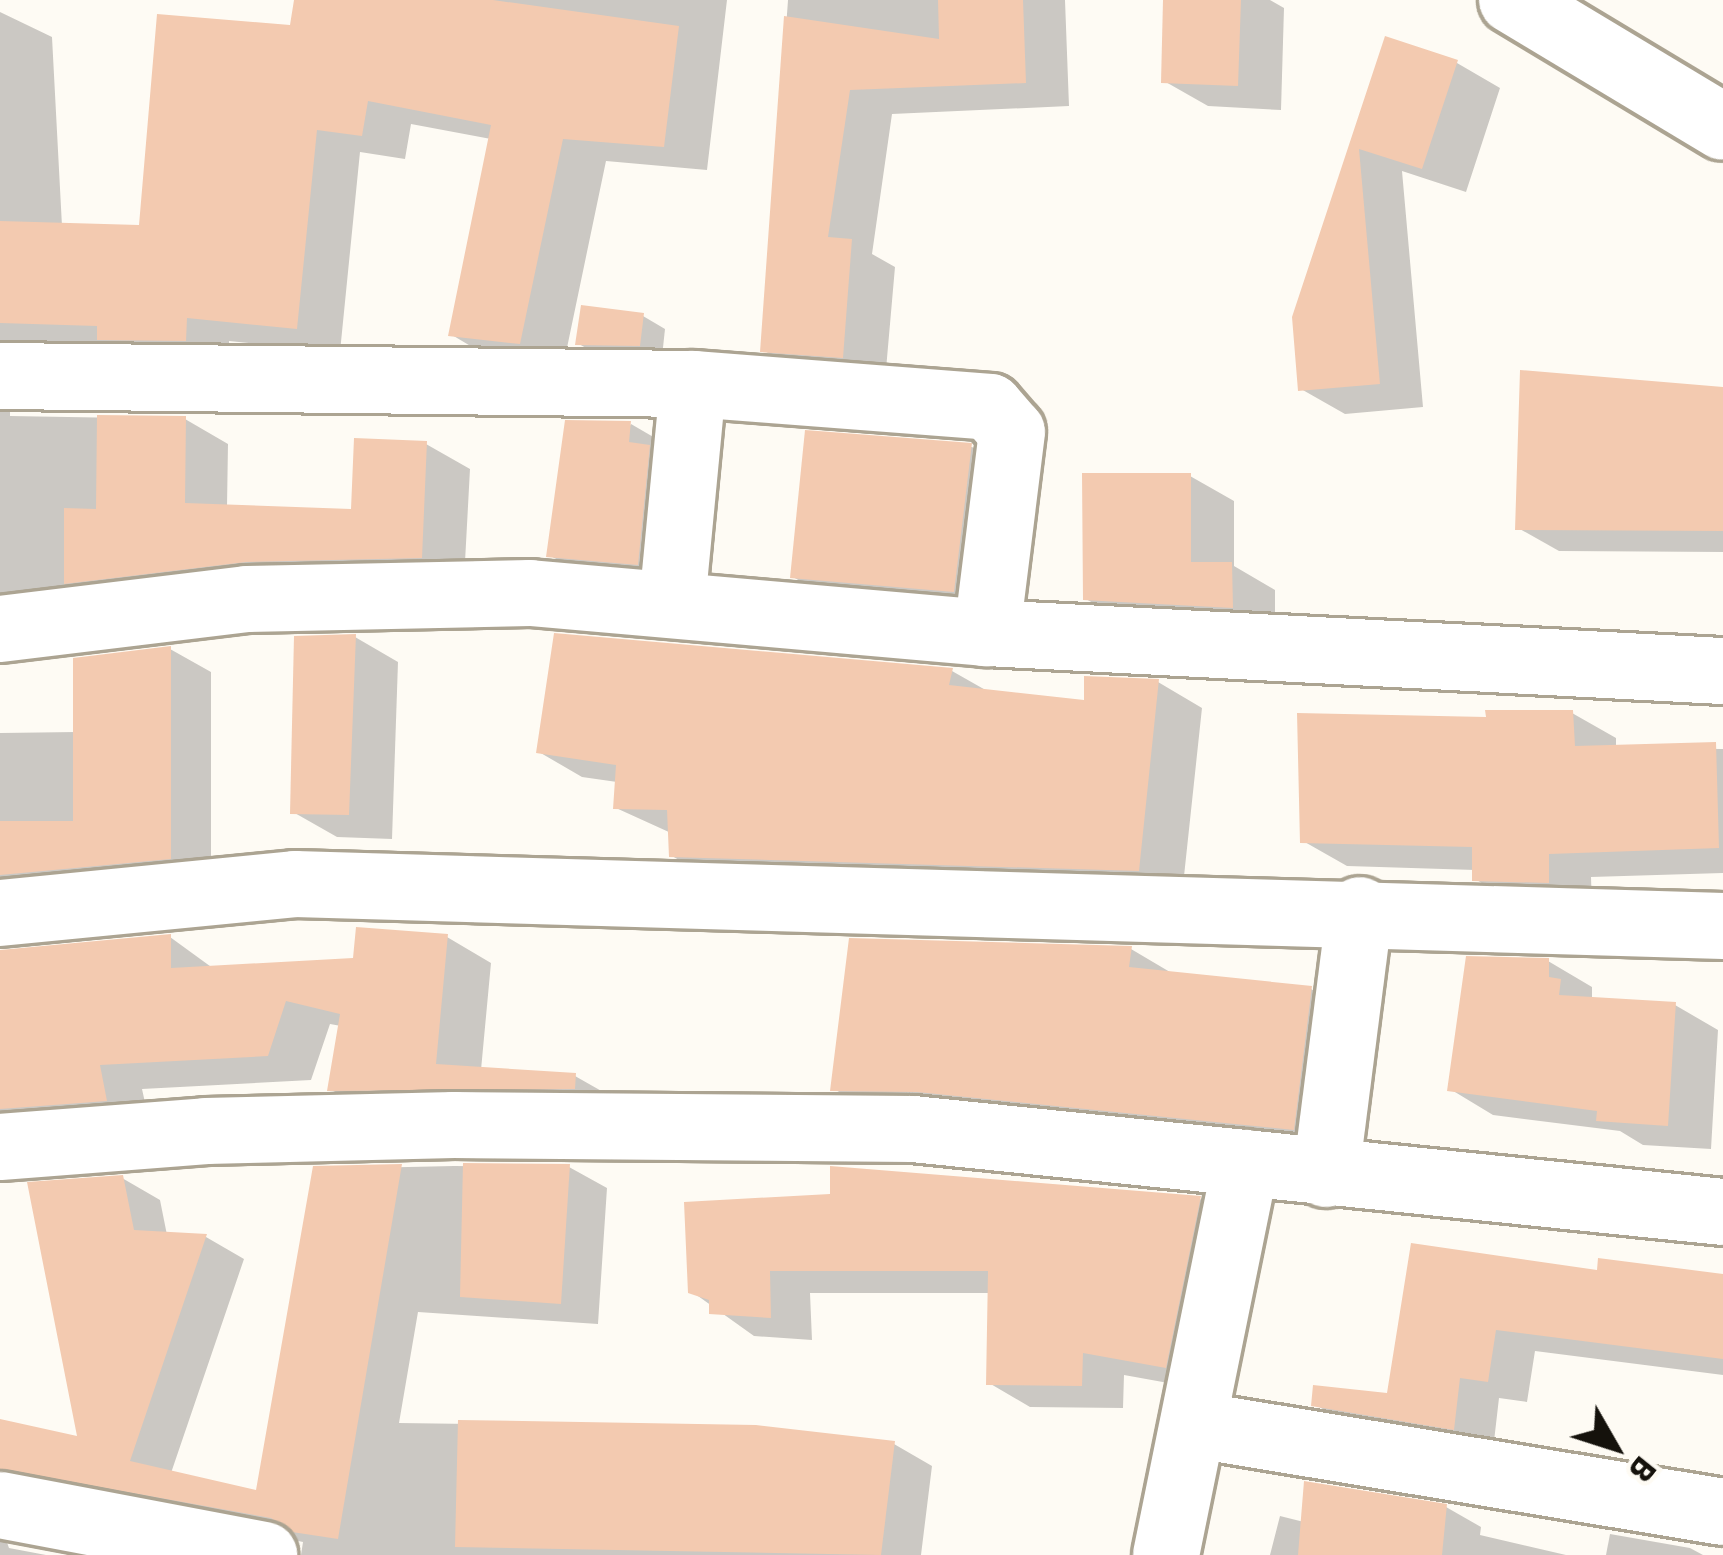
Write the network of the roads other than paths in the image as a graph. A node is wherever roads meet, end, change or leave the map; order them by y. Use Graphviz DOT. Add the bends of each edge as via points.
graph roads {
  1 [pos="1512,0"];
  2 [pos="1723,127"];
  3 [pos="0,376"];
  4 [pos="693,384"];
  5 [pos="672,604"];
  6 [pos="0,629"];
  7 [pos="987,633"];
  8 [pos="1723,671"];
  9 [pos="1360,910"];
  10 [pos="0,913"];
  11 [pos="1723,926"];
  12 [pos="0,1148"];
  13 [pos="1246,1163"];
  14 [pos="1326,1174"];
  15 [pos="1723,1212"];
  16 [pos="1196,1425"];
  17 [pos="0,1505"];
  18 [pos="1723,1512"];
  19 [pos="264,1555"];
  20 [pos="1166,1555"];
  1 -- 2 [label="street"];
  3 -- 4 [label="street"];
  4 -- 5 [label="street"];
  4 -- 7 [label="street" via="1000,413 1012,432"];
  5 -- 6 [label="street" via="380,592"];
  5 -- 7 [label="street"];
  7 -- 8 [label="street"];
  9 -- 10 [label="street" via="703,901 295,884"];
  9 -- 11 [label="street"];
  9 -- 14 [label="street"];
  12 -- 13 [label="street" via="206,1131 454,1125 913,1129"];
  13 -- 14 [label="street"];
  13 -- 16 [label="street"];
  14 -- 15 [label="street"];
  16 -- 18 [label="street"];
  16 -- 20 [label="street"];
  17 -- 19 [label="street"];
}
